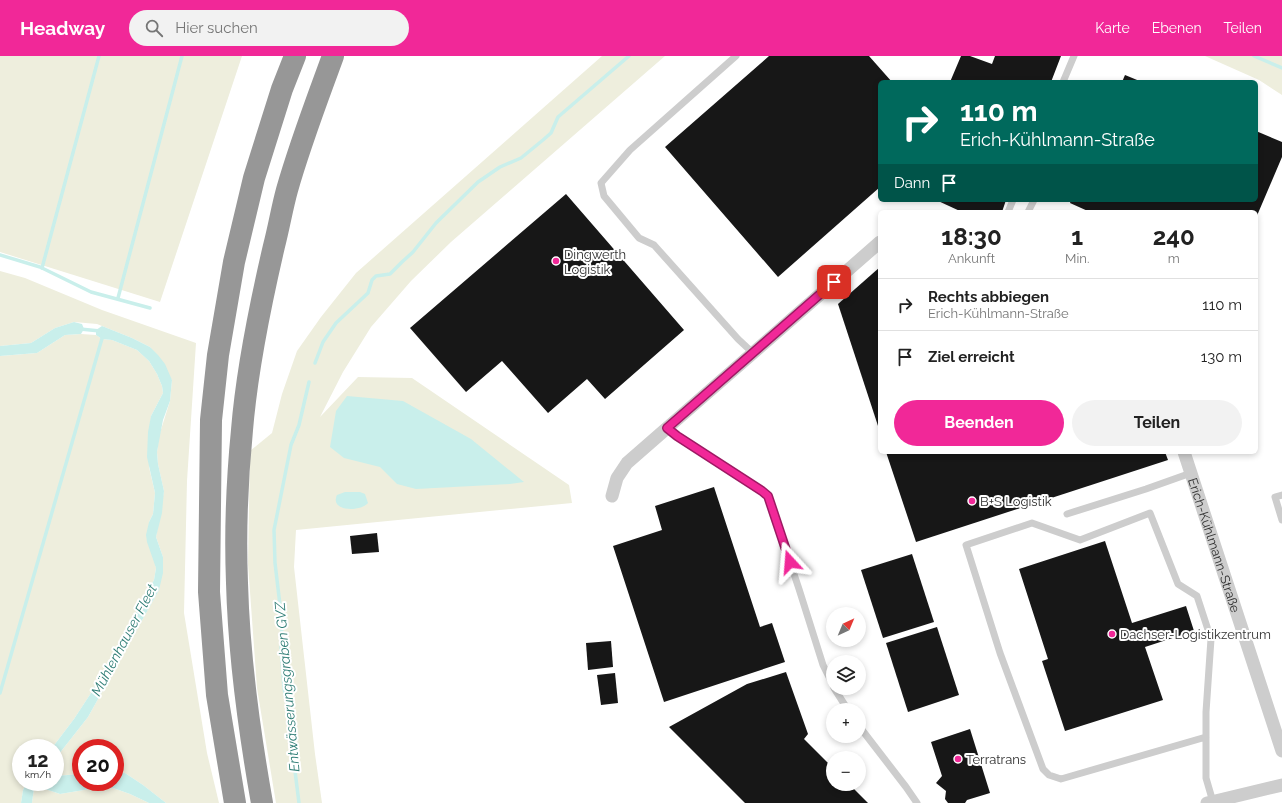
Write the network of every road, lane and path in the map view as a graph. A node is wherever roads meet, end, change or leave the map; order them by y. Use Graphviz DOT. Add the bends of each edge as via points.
graph roads {
  1 [pos="295,56"];
  2 [pos="333,56"];
  3 [pos="736,56"];
  4 [pos="1074,56"];
  5 [pos="1065,80"];
  6 [pos="878,244"];
  7 [pos="753,353"];
  8 [pos="667,428"];
  9 [pos="1185,454"];
  10 [pos="1191,473"];
  11 [pos="1282,495"];
  12 [pos="612,496"];
  13 [pos="1067,514"];
  14 [pos="1282,520"];
  15 [pos="826,671"];
  16 [pos="866,735"];
  17 [pos="1206,737"];
  18 [pos="1282,751"];
  19 [pos="1282,785"];
  20 [pos="1210,802"];
  21 [pos="235,803"];
  22 [pos="262,803"];
  23 [pos="917,803"];
  1 -- 21 [label="highway" via="254,178 234,262 218,355 211,420 209,592 217,696"];
  2 -- 22 [label="highway" via="287,190 253,349 242,429 236,582 245,695"];
  3 -- 7 [label="lane" via="630,150 600,183 604,196 639,238 654,245"];
  4 -- 5 [label="lane"];
  6 -- 7 [label="street"];
  7 -- 8 [label="street"];
  8 -- 12 [label="street" via="627,463"];
  8 -- 15 [label="lane" via="768,496"];
  9 -- 10 [label="street, Erich-Kühlmann-Straße"];
  10 -- 13 [label="lane"];
  10 -- 18 [label="street, Erich-Kühlmann-Straße"];
  11 -- 14 [label="lane" via="1275,497"];
  16 -- 23 [label="lane"];
  17 -- 17 [label="lane" via="1211,639 1197,596 1178,584 1150,513 1080,540 1032,523 966,546 1003,660 1043,769 1049,774 1061,779"];
  17 -- 20 [label="lane" via="1206,778"];
  19 -- 20 [label="street"];
}
